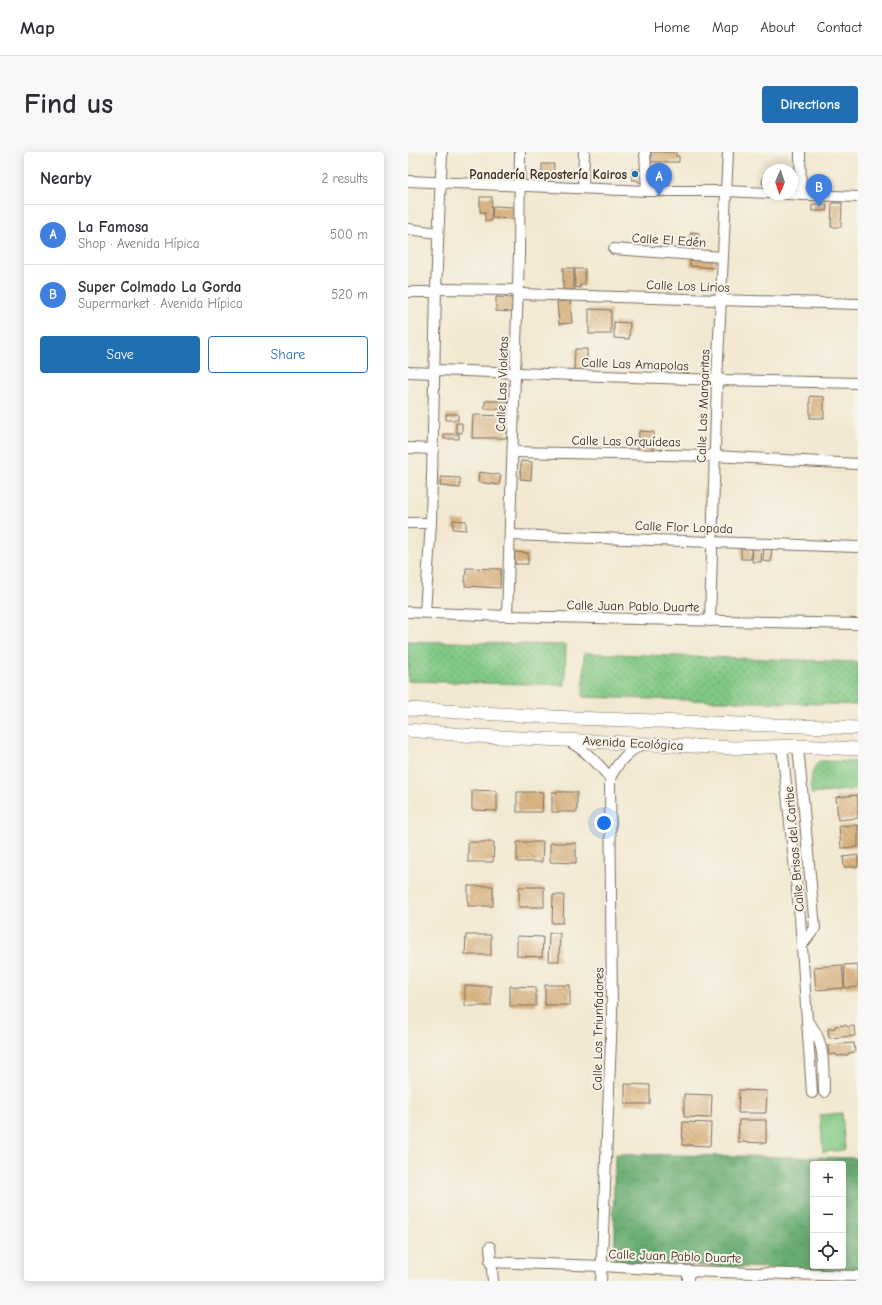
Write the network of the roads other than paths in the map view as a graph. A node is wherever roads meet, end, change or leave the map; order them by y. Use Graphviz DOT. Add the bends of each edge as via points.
graph roads {
  1 [pos="442,152"];
  2 [pos="520,152"];
  3 [pos="584,152"];
  4 [pos="645,152"];
  5 [pos="728,152"];
  6 [pos="800,152"];
  7 [pos="408,181"];
  8 [pos="441,182"];
  9 [pos="520,185"];
  10 [pos="583,188"];
  11 [pos="647,191"];
  12 [pos="726,191"];
  13 [pos="762,193"];
  14 [pos="798,195"];
  15 [pos="801,195"];
  16 [pos="858,197"];
  17 [pos="408,229"];
  18 [pos="438,233"];
  19 [pos="614,249"];
  20 [pos="722,257"];
  21 [pos="436,291"];
  22 [pos="408,292"];
  23 [pos="518,292"];
  24 [pos="720,300"];
  25 [pos="858,304"];
  26 [pos="435,371"];
  27 [pos="408,372"];
  28 [pos="515,374"];
  29 [pos="717,380"];
  30 [pos="858,383"];
  31 [pos="408,448"];
  32 [pos="433,449"];
  33 [pos="513,452"];
  34 [pos="714,456"];
  35 [pos="858,464"];
  36 [pos="408,523"];
  37 [pos="431,523"];
  38 [pos="510,535"];
  39 [pos="712,541"];
  40 [pos="858,547"];
  41 [pos="408,612"];
  42 [pos="424,612"];
  43 [pos="507,616"];
  44 [pos="710,621"];
  45 [pos="858,624"];
  46 [pos="408,709"];
  47 [pos="858,728"];
  48 [pos="408,730"];
  49 [pos="568,740"];
  50 [pos="645,743"];
  51 [pos="782,746"];
  52 [pos="798,746"];
  53 [pos="858,750"];
  54 [pos="610,778"];
  55 [pos="802,945"];
  56 [pos="807,1021"];
  57 [pos="824,1092"];
  58 [pos="812,1093"];
  59 [pos="490,1247"];
  60 [pos="490,1262"];
  61 [pos="602,1266"];
  62 [pos="688,1276"];
  63 [pos="858,1276"];
  64 [pos="493,1281"];
  65 [pos="601,1281"];
  1 -- 8 [label="street"];
  2 -- 9 [label="street, Calle Las Violetas"];
  3 -- 10 [label="street"];
  4 -- 11 [label="street"];
  5 -- 12 [label="street, Calle Las Margaritas"];
  6 -- 15 [label="street"];
  7 -- 8 [label="street"];
  8 -- 9 [label="street"];
  8 -- 18 [label="street"];
  9 -- 10 [label="street"];
  9 -- 23 [label="street, Calle Las Violetas"];
  10 -- 11 [label="street"];
  11 -- 12 [label="street"];
  12 -- 13 [label="street"];
  12 -- 20 [label="street, Calle Las Margaritas"];
  14 -- 15 [label="street"];
  15 -- 16 [label="street"];
  17 -- 18 [label="street"];
  18 -- 21 [label="street"];
  19 -- 20 [label="street, Calle El Edén"];
  20 -- 24 [label="street, Calle Las Margaritas"];
  21 -- 22 [label="street"];
  21 -- 23 [label="street, Calle Los Lirios"];
  21 -- 26 [label="street"];
  23 -- 24 [label="street, Calle Los Lirios"];
  23 -- 28 [label="street, Calle Las Violetas"];
  24 -- 25 [label="street, Calle Los Lirios"];
  24 -- 29 [label="street, Calle Las Margaritas"];
  26 -- 27 [label="street, Calle Las Amapolas"];
  26 -- 28 [label="street, Calle Las Amapolas"];
  26 -- 32 [label="street"];
  28 -- 29 [label="street, Calle Las Amapolas"];
  28 -- 33 [label="street, Calle Las Violetas"];
  29 -- 30 [label="street, Calle Las Amapolas"];
  29 -- 34 [label="street, Calle Las Margaritas"];
  31 -- 32 [label="street"];
  32 -- 37 [label="street"];
  33 -- 34 [label="street, Calle Las Orquídeas"];
  33 -- 38 [label="street, Calle Las Violetas"];
  34 -- 35 [label="street, Calle Las Orquídeas"];
  34 -- 39 [label="street, Calle Las Margaritas"];
  36 -- 37 [label="street"];
  37 -- 42 [label="street"];
  38 -- 39 [label="street, Calle Flor Lopada"];
  38 -- 43 [label="street, Calle Las Violetas"];
  39 -- 40 [label="street, Calle Flor Lopada"];
  39 -- 44 [label="street, Calle Las Margaritas"];
  41 -- 42 [label="street, Calle Juan Pablo Duarte"];
  42 -- 43 [label="street, Calle Juan Pablo Duarte"];
  43 -- 44 [label="street, Calle Juan Pablo Duarte"];
  44 -- 45 [label="street, Calle Juan Pablo Duarte"];
  46 -- 47 [label="main road" via="572,718"];
  48 -- 49 [label="main road, Avenida Ecológica"];
  49 -- 50 [label="main road, Avenida Ecológica"];
  49 -- 54 [label="street" via="591,756"];
  50 -- 51 [label="main road, Avenida Ecológica" via="736,748"];
  50 -- 54 [label="street" via="624,757"];
  51 -- 52 [label="main road, Avenida Ecológica"];
  51 -- 55 [label="street, Calle Brisas del Caribe"];
  52 -- 53 [label="main road, Avenida Ecológica"];
  52 -- 55 [label="street, Calle Brisas del Caribe" via="815,928"];
  54 -- 61 [label="street, Calle Los Triunfadores" via="612,1015"];
  55 -- 56 [label="street, Calle Brisas del Caribe"];
  56 -- 57 [label="street" via="818,1036 822,1049"];
  56 -- 58 [label="street, Calle Brisas del Caribe"];
  59 -- 60 [label="street"];
  60 -- 61 [label="street, Calle Juan Pablo Duarte"];
  60 -- 64 [label="street"];
  61 -- 62 [label="street, Calle Juan Pablo Duarte"];
  61 -- 65 [label="street, Calle Los Triunfadores"];
  62 -- 63 [label="street, Calle Juan Pablo Duarte"];
}
